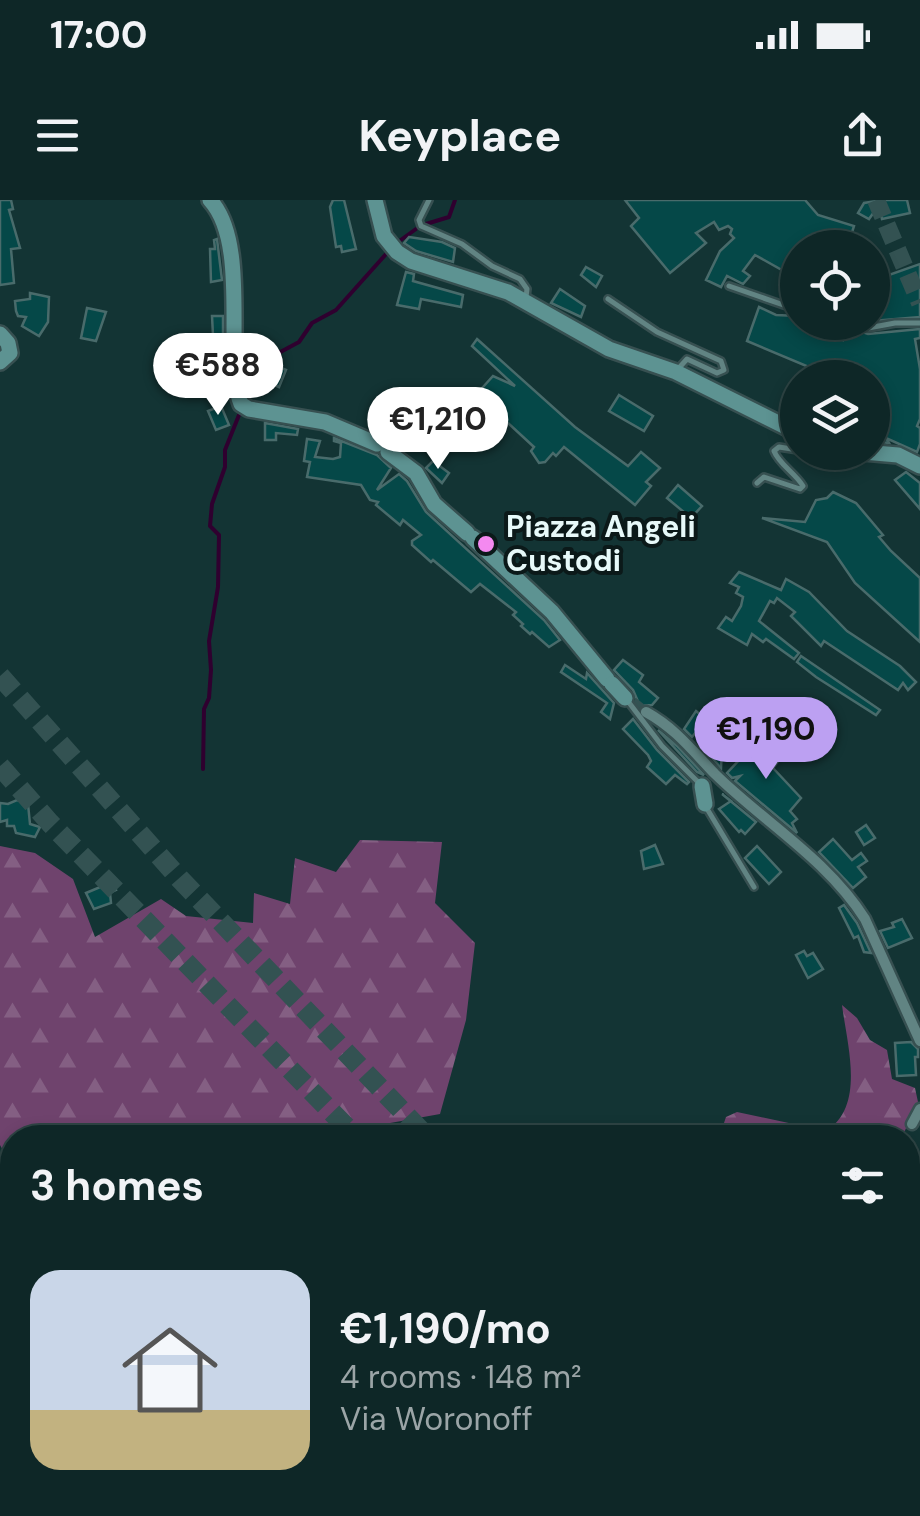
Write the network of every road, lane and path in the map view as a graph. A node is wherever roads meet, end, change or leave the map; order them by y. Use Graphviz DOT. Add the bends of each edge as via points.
graph roads {
  1 [pos="210,200"];
  2 [pos="375,200"];
  3 [pos="429,200"];
  4 [pos="729,286"];
  5 [pos="608,299"];
  6 [pos="525,300"];
  7 [pos="780,304"];
  8 [pos="920,323"];
  9 [pos="890,324"];
  10 [pos="0,334"];
  11 [pos="0,362"];
  12 [pos="676,372"];
  13 [pos="780,424"];
  14 [pos="890,454"];
  15 [pos="920,466"];
  16 [pos="790,470"];
  17 [pos="757,483"];
  18 [pos="629,700"];
  19 [pos="646,712"];
  20 [pos="702,786"];
  21 [pos="705,804"];
  22 [pos="754,887"];
  23 [pos="920,1041"];
  24 [pos="920,1109"];
  25 [pos="912,1124"];
  1 -- 18 [label="street" via="230,239 241,404 324,422 383,448 416,473 434,504 552,612"];
  2 -- 6 [label="street" via="384,236 402,255"];
  3 -- 6 [label="lane" via="421,226 520,279"];
  4 -- 7 [label="lane"];
  5 -- 12 [label="lane" via="657,332 721,361 724,370 687,358"];
  6 -- 12 [label="street" via="608,349"];
  8 -- 9 [label="lane"];
  10 -- 11 [label="street" via="10,353"];
  12 -- 13 [label="street"];
  14 -- 15 [label="street"];
  16 -- 17 [label="lane" via="800,489 764,478"];
  18 -- 20 [label="lane"];
  19 -- 23 [label="street" via="686,741 854,902"];
  20 -- 21 [label="street"];
  21 -- 22 [label="lane"];
  24 -- 25 [label="street"];
}
